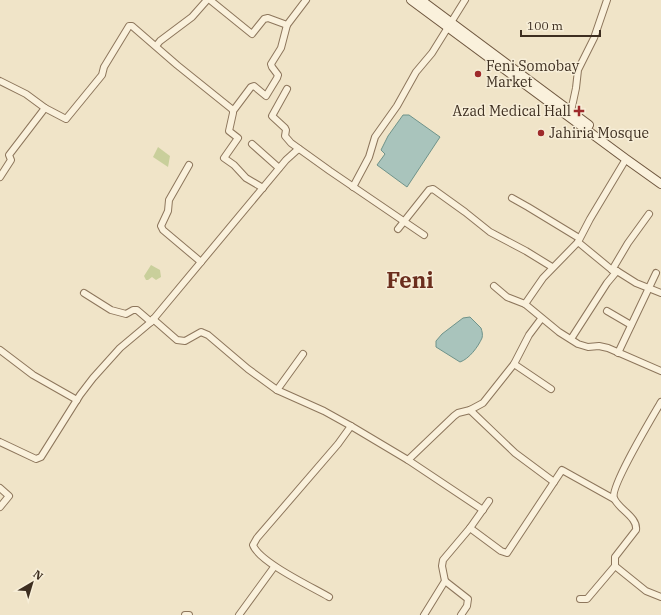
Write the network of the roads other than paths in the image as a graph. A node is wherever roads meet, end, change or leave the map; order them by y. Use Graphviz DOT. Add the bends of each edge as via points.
graph roads {
  1 [pos="208,0"];
  2 [pos="306,0"];
  3 [pos="411,0"];
  4 [pos="421,0"];
  5 [pos="465,0"];
  6 [pos="607,0"];
  7 [pos="449,24"];
  8 [pos="287,25"];
  9 [pos="156,46"];
  10 [pos="0,81"];
  11 [pos="287,89"];
  12 [pos="45,108"];
  13 [pos="233,111"];
  14 [pos="570,114"];
  15 [pos="252,144"];
  16 [pos="299,149"];
  17 [pos="626,159"];
  18 [pos="189,165"];
  19 [pos="279,168"];
  20 [pos="0,176"];
  21 [pos="661,178"];
  22 [pos="661,184"];
  23 [pos="353,187"];
  24 [pos="263,188"];
  25 [pos="512,198"];
  26 [pos="649,214"];
  27 [pos="404,221"];
  28 [pos="398,229"];
  29 [pos="424,235"];
  30 [pos="578,240"];
  31 [pos="201,262"];
  32 [pos="552,268"];
  33 [pos="614,271"];
  34 [pos="656,273"];
  35 [pos="494,286"];
  36 [pos="648,289"];
  37 [pos="84,293"];
  38 [pos="661,293"];
  39 [pos="525,304"];
  40 [pos="607,311"];
  41 [pos="541,318"];
  42 [pos="152,320"];
  43 [pos="631,325"];
  44 [pos="571,339"];
  45 [pos="0,350"];
  46 [pos="618,353"];
  47 [pos="303,354"];
  48 [pos="514,364"];
  49 [pos="661,371"];
  50 [pos="551,389"];
  51 [pos="277,390"];
  52 [pos="76,400"];
  53 [pos="661,402"];
  54 [pos="470,410"];
  55 [pos="351,426"];
  56 [pos="1,444"];
  57 [pos="408,460"];
  58 [pos="554,482"];
  59 [pos="0,488"];
  60 [pos="614,499"];
  61 [pos="489,501"];
  62 [pos="0,507"];
  63 [pos="483,510"];
  64 [pos="470,528"];
  65 [pos="615,566"];
  66 [pos="274,567"];
  67 [pos="445,581"];
  68 [pos="329,597"];
  69 [pos="661,597"];
  70 [pos="580,599"];
  71 [pos="185,615"];
  72 [pos="189,615"];
  73 [pos="239,615"];
  74 [pos="424,615"];
  75 [pos="462,615"];
  1 -- 8 [label="street" via="252,34 264,19"];
  1 -- 9 [label="street" via="192,17"];
  2 -- 8 [label="street"];
  3 -- 7 [label="main road"];
  4 -- 7 [label="main road"];
  5 -- 7 [label="street"];
  6 -- 14 [label="street" via="594,38 578,70"];
  7 -- 14 [label="main road"];
  7 -- 23 [label="street" via="375,137 369,157"];
  8 -- 13 [label="street" via="281,48 272,64 278,75 266,96 254,86 251,87"];
  9 -- 12 [label="street" via="130,26 104,67 102,75 68,118 64,119"];
  9 -- 13 [label="street"];
  10 -- 12 [label="street" via="26,94"];
  11 -- 16 [label="street" via="272,116 285,128 285,136"];
  12 -- 20 [label="street" via="8,155 11,160"];
  13 -- 24 [label="street" via="228,128 238,138 224,158 246,178"];
  14 -- 17 [label="main road"];
  14 -- 21 [label="main road"];
  15 -- 19 [label="street"];
  16 -- 19 [label="street"];
  16 -- 23 [label="street"];
  17 -- 22 [label="main road"];
  17 -- 30 [label="street"];
  18 -- 31 [label="street" via="169,200 168,212 161,226"];
  19 -- 24 [label="street"];
  23 -- 27 [label="street"];
  24 -- 31 [label="street"];
  25 -- 30 [label="street"];
  26 -- 33 [label="street" via="628,243"];
  27 -- 28 [label="street"];
  27 -- 29 [label="street"];
  27 -- 32 [label="street" via="429,190 433,189 490,232"];
  30 -- 32 [label="street"];
  30 -- 33 [label="street"];
  31 -- 42 [label="street"];
  32 -- 39 [label="street"];
  33 -- 36 [label="street"];
  33 -- 44 [label="street"];
  34 -- 36 [label="street"];
  35 -- 39 [label="street" via="507,297"];
  36 -- 38 [label="street"];
  36 -- 43 [label="street"];
  37 -- 42 [label="street" via="111,310 126,314 138,310"];
  39 -- 41 [label="street"];
  40 -- 43 [label="street"];
  41 -- 44 [label="street"];
  41 -- 48 [label="street"];
  42 -- 51 [label="street" via="178,340 185,341 201,332 208,335"];
  42 -- 52 [label="street" via="120,348"];
  43 -- 46 [label="street"];
  44 -- 46 [label="street" via="588,347 599,346"];
  45 -- 52 [label="street" via="34,375"];
  46 -- 49 [label="street"];
  47 -- 51 [label="street"];
  48 -- 50 [label="street"];
  48 -- 54 [label="street" via="483,403"];
  51 -- 55 [label="street"];
  52 -- 56 [label="street" via="39,459"];
  53 -- 60 [label="street" via="626,463 614,492"];
  54 -- 57 [label="street" via="454,416"];
  54 -- 58 [label="street" via="515,453"];
  55 -- 57 [label="street"];
  55 -- 66 [label="street" via="254,543 257,552"];
  57 -- 63 [label="street"];
  58 -- 60 [label="street" via="562,470"];
  58 -- 64 [label="street" via="507,553"];
  59 -- 62 [label="street" via="9,496"];
  60 -- 65 [label="street" via="636,527 615,557"];
  61 -- 63 [label="street"];
  63 -- 64 [label="street"];
  64 -- 67 [label="street" via="443,560"];
  65 -- 69 [label="street" via="646,591"];
  65 -- 70 [label="street" via="587,599"];
  66 -- 68 [label="street"];
  66 -- 73 [label="street"];
  67 -- 74 [label="street"];
  67 -- 75 [label="street" via="468,599"];
  71 -- 72 [label="street"];
}
